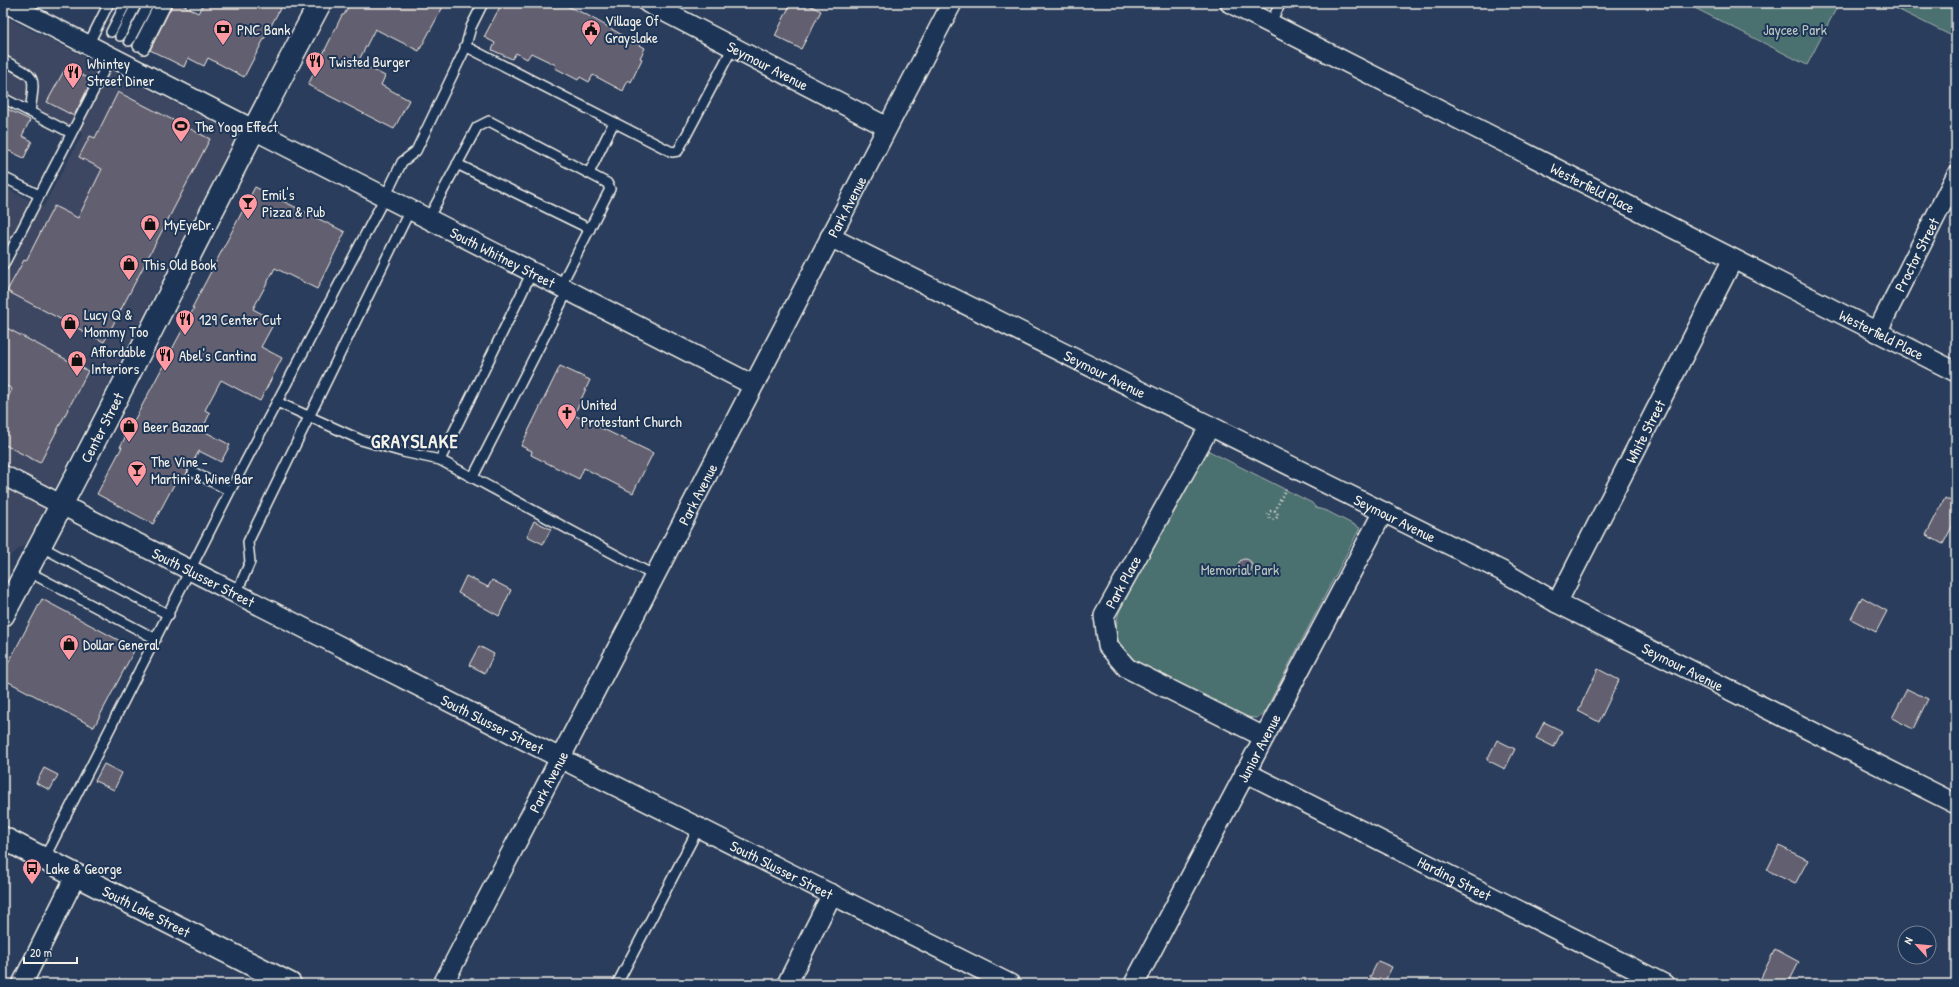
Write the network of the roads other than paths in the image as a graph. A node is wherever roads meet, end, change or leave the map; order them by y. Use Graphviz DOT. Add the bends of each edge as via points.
graph roads {
  1 [pos="6,3"];
  2 [pos="109,3"];
  3 [pos="126,3"];
  4 [pos="137,3"];
  5 [pos="149,3"];
  6 [pos="160,3"];
  7 [pos="167,3"];
  8 [pos="320,3"];
  9 [pos="483,3"];
  10 [pos="648,3"];
  11 [pos="952,3"];
  12 [pos="1230,3"];
  13 [pos="1281,3"];
  14 [pos="1270,23"];
  15 [pos="111,32"];
  16 [pos="120,36"];
  17 [pos="88,45"];
  18 [pos="137,45"];
  19 [pos="465,46"];
  20 [pos="733,47"];
  21 [pos="111,57"];
  22 [pos="3,60"];
  23 [pos="3,98"];
  24 [pos="30,112"];
  25 [pos="614,122"];
  26 [pos="887,127"];
  27 [pos="253,130"];
  28 [pos="71,133"];
  29 [pos="457,164"];
  30 [pos="589,173"];
  31 [pos="1956,176"];
  32 [pos="3,177"];
  33 [pos="39,195"];
  34 [pos="385,197"];
  35 [pos="410,210"];
  36 [pos="428,219"];
  37 [pos="590,230"];
  38 [pos="830,237"];
  39 [pos="1733,259"];
  40 [pos="3,266"];
  41 [pos="532,272"];
  42 [pos="564,288"];
  43 [pos="1877,332"];
  44 [pos="1956,372"];
  45 [pos="753,385"];
  46 [pos="277,402"];
  47 [pos="309,416"];
  48 [pos="1210,426"];
  49 [pos="440,460"];
  50 [pos="193,472"];
  51 [pos="3,475"];
  52 [pos="473,477"];
  53 [pos="230,491"];
  54 [pos="62,506"];
  55 [pos="1383,512"];
  56 [pos="40,546"];
  57 [pos="27,571"];
  58 [pos="191,571"];
  59 [pos="655,576"];
  60 [pos="236,594"];
  61 [pos="1557,603"];
  62 [pos="3,615"];
  63 [pos="168,615"];
  64 [pos="156,639"];
  65 [pos="1264,737"];
  66 [pos="560,758"];
  67 [pos="1245,772"];
  68 [pos="1956,804"];
  69 [pos="699,827"];
  70 [pos="3,838"];
  71 [pos="44,859"];
  72 [pos="76,875"];
  73 [pos="832,894"];
  74 [pos="22,984"];
  75 [pos="290,984"];
  76 [pos="443,984"];
  77 [pos="617,984"];
  78 [pos="786,984"];
  79 [pos="1010,984"];
  80 [pos="1134,984"];
  81 [pos="1664,984"];
  1 -- 17 [label="street, South Whitney Street"];
  2 -- 17 [label="lane"];
  3 -- 15 [label="lane"];
  4 -- 16 [label="lane"];
  5 -- 18 [label="lane"];
  6 -- 18 [label="lane"];
  7 -- 18 [label="lane"];
  8 -- 27 [label="street, Center Street"];
  9 -- 19 [label="lane"];
  10 -- 20 [label="street, Seymour Avenue"];
  11 -- 26 [label="street, Park Avenue"];
  12 -- 14 [label="street, Westerfield Place"];
  13 -- 14 [label="lane"];
  14 -- 39 [label="street, Westerfield Place"];
  17 -- 21 [label="street, South Whitney Street"];
  19 -- 25 [label="lane"];
  19 -- 34 [label="lane" via="416,151 402,162"];
  20 -- 25 [label="lane" via="678,151 672,152"];
  20 -- 26 [label="street, Seymour Avenue"];
  21 -- 27 [label="street, South Whitney Street"];
  21 -- 28 [label="lane"];
  22 -- 24 [label="lane" via="30,75 34,81"];
  23 -- 24 [label="lane"];
  24 -- 28 [label="lane"];
  25 -- 30 [label="lane"];
  26 -- 38 [label="street, Park Avenue"];
  27 -- 34 [label="street, South Whitney Street"];
  27 -- 54 [label="street, Center Street"];
  28 -- 33 [label="lane"];
  29 -- 30 [label="lane" via="477,127 489,120"];
  29 -- 36 [label="lane"];
  29 -- 37 [label="lane"];
  30 -- 37 [label="lane" via="608,182 610,189"];
  31 -- 43 [label="street, Proctor Street"];
  32 -- 33 [label="lane"];
  33 -- 40 [label="lane"];
  34 -- 35 [label="street, South Whitney Street"];
  34 -- 46 [label="lane"];
  35 -- 36 [label="street, South Whitney Street"];
  35 -- 47 [label="lane"];
  36 -- 41 [label="street, South Whitney Street"];
  37 -- 42 [label="lane"];
  38 -- 45 [label="street, Park Avenue"];
  38 -- 48 [label="street, Seymour Avenue"];
  39 -- 43 [label="street, Westerfield Place"];
  39 -- 61 [label="street, White Street"];
  41 -- 42 [label="street, South Whitney Street"];
  41 -- 49 [label="lane"];
  42 -- 45 [label="street, South Whitney Street"];
  42 -- 52 [label="lane"];
  43 -- 44 [label="street, Westerfield Place"];
  45 -- 59 [label="street, Park Avenue"];
  46 -- 47 [label="lane"];
  46 -- 53 [label="lane"];
  47 -- 49 [label="lane" via="361,440"];
  47 -- 60 [label="lane" via="248,542 250,562"];
  48 -- 55 [label="street, Seymour Avenue"];
  48 -- 65 [label="street, Park Place" via="1104,616 1108,646 1127,668"];
  49 -- 52 [label="lane"];
  50 -- 53 [label="lane"];
  51 -- 54 [label="street, South Slusser Street"];
  52 -- 59 [label="lane"];
  53 -- 58 [label="lane"];
  54 -- 56 [label="street, Center Street"];
  54 -- 58 [label="street, South Slusser Street"];
  55 -- 61 [label="street, Seymour Avenue" via="1502,571"];
  55 -- 65 [label="street, Junior Avenue"];
  56 -- 57 [label="street, Center Street"];
  56 -- 63 [label="lane"];
  57 -- 62 [label="street, Center Street"];
  57 -- 64 [label="lane"];
  58 -- 60 [label="street, South Slusser Street"];
  58 -- 63 [label="lane"];
  59 -- 66 [label="street, Park Avenue"];
  60 -- 66 [label="street, South Slusser Street"];
  61 -- 68 [label="street, Seymour Avenue"];
  63 -- 64 [label="lane"];
  64 -- 71 [label="lane"];
  65 -- 67 [label="street, Junior Avenue"];
  66 -- 69 [label="street, South Slusser Street"];
  66 -- 76 [label="street, Park Avenue"];
  67 -- 80 [label="street, Junior Avenue"];
  67 -- 81 [label="street, Harding Street"];
  69 -- 73 [label="street, South Slusser Street"];
  69 -- 77 [label="lane"];
  70 -- 71 [label="street, South Lake Street"];
  71 -- 72 [label="street, South Lake Street"];
  72 -- 74 [label="street"];
  72 -- 75 [label="street, South Lake Street"];
  73 -- 78 [label="street"];
  73 -- 79 [label="street, South Slusser Street"];
}
